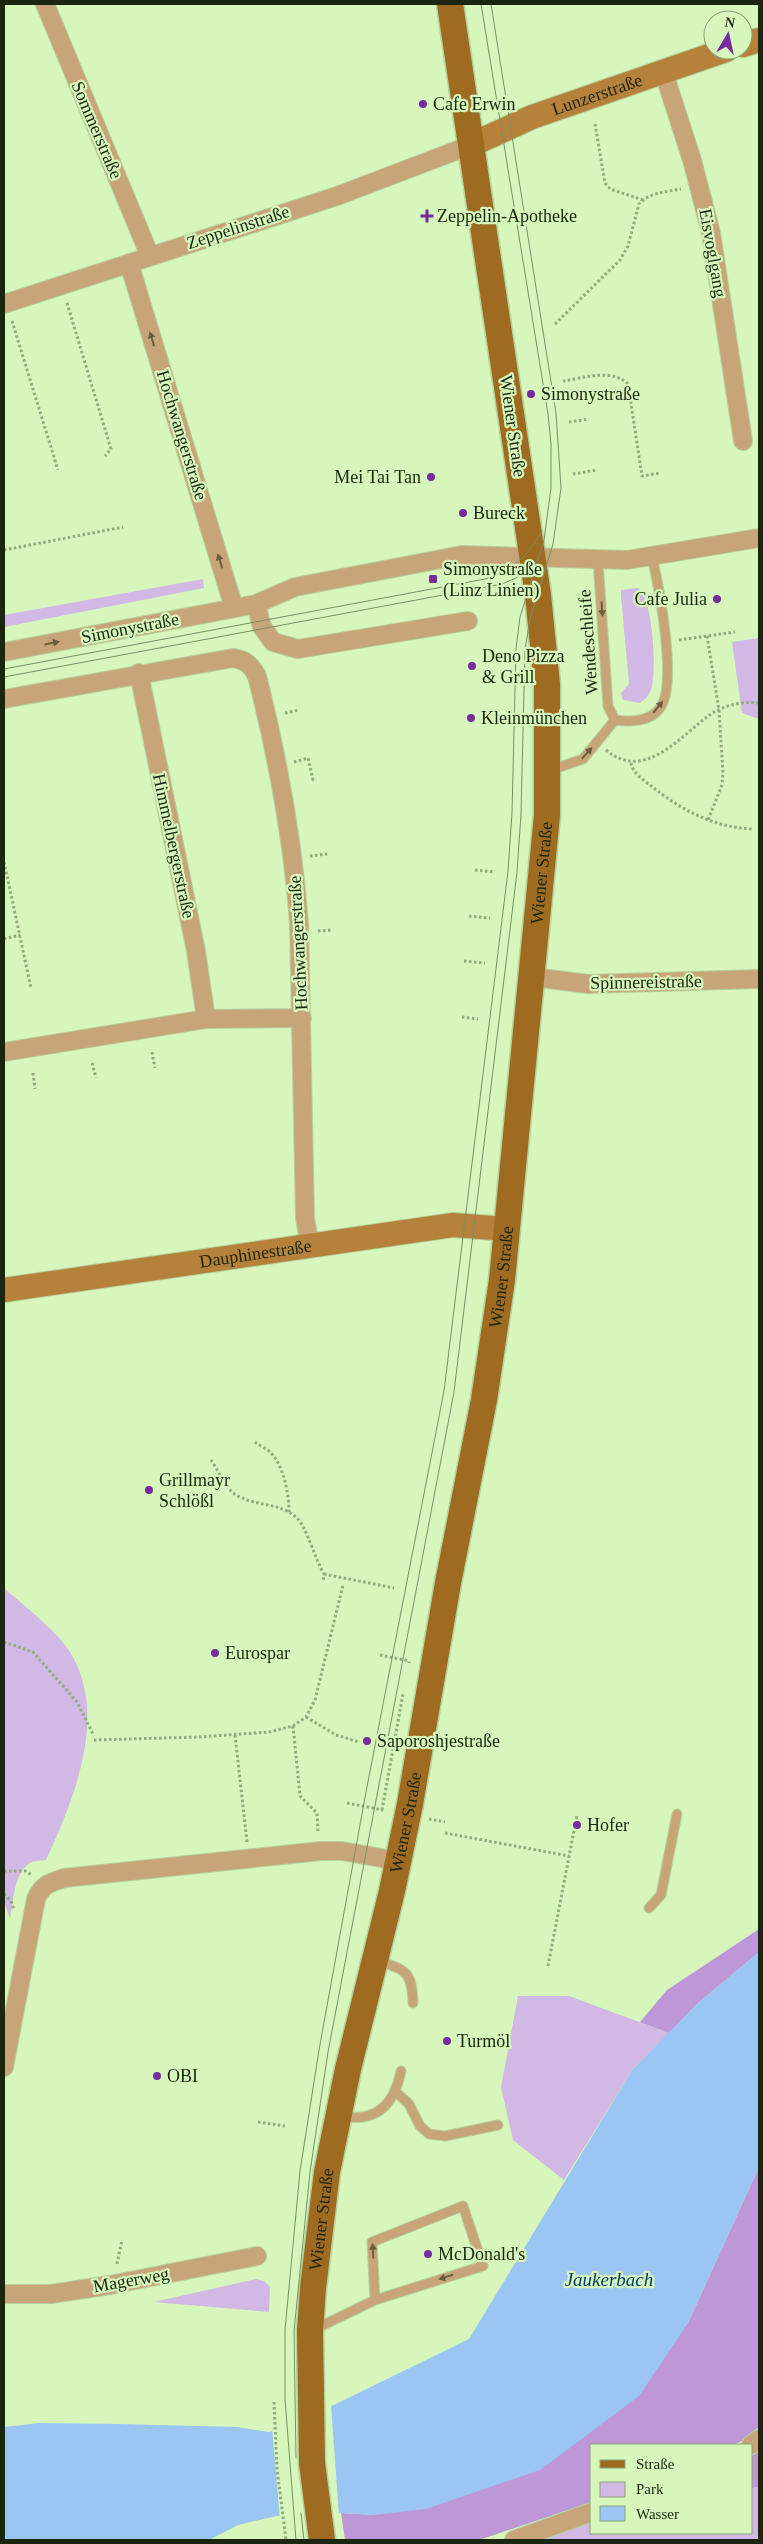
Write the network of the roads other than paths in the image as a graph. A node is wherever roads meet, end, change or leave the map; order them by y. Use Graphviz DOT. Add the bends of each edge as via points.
graph roads {
  1 [pos="45,4"];
  2 [pos="450,4"];
  3 [pos="703,57"];
  4 [pos="663,70"];
  5 [pos="471,146"];
  6 [pos="150,256"];
  7 [pos="130,263"];
  8 [pos="4,304"];
  9 [pos="743,441"];
  10 [pos="759,538"];
  11 [pos="652,557"];
  12 [pos="533,558"];
  13 [pos="598,560"];
  14 [pos="256,604"];
  15 [pos="234,608"];
  16 [pos="468,621"];
  17 [pos="4,652"];
  18 [pos="139,674"];
  19 [pos="4,699"];
  20 [pos="615,720"];
  21 [pos="548,771"];
  22 [pos="533,977"];
  23 [pos="759,979"];
  24 [pos="302,1018"];
  25 [pos="206,1019"];
  26 [pos="4,1052"];
  27 [pos="507,1229"];
  28 [pos="310,1246"];
  29 [pos="4,1290"];
  30 [pos="677,1814"];
  31 [pos="398,1861"];
  32 [pos="649,1908"];
  33 [pos="374,1960"];
  34 [pos="413,2004"];
  35 [pos="4,2067"];
  36 [pos="401,2071"];
  37 [pos="395,2091"];
  38 [pos="338,2116"];
  39 [pos="498,2125"];
  40 [pos="257,2256"];
  41 [pos="4,2294"];
  42 [pos="375,2300"];
  43 [pos="310,2331"];
  44 [pos="590,2513"];
  45 [pos="320,2533"];
  46 [pos="514,2540"];
  1 -- 6 [label="street, Sommerstraße"];
  2 -- 5 [label="main road, Wiener Straße"];
  3 -- 4 [label="main road, Lunzerstraße"];
  4 -- 5 [label="main road, Lunzerstraße" via="532,117"];
  4 -- 9 [label="street, Eisvoglgang" via="711,233"];
  5 -- 6 [label="street, Zeppelinstraße" via="337,196"];
  5 -- 12 [label="main road, Wiener Straße"];
  6 -- 7 [label="street, Zeppelinstraße"];
  7 -- 8 [label="street, Zeppelinstraße"];
  15 -- 7 [label="street, Hochwangerstraße, one-way"];
  10 -- 11 [label="street, Simonystraße"];
  11 -- 13 [label="street, Simonystraße"];
  20 -- 11 [label="lane, one-way" via="640,720 660,708 668,686"];
  12 -- 13 [label="street, Simonystraße"];
  12 -- 14 [label="street, Simonystraße" via="462,555 295,587"];
  12 -- 21 [label="main road, Wiener Straße" via="547,684"];
  13 -- 20 [label="lane, Wendeschleife, one-way" via="608,706"];
  14 -- 15 [label="street, Simonystraße"];
  14 -- 16 [label="street" via="262,627 273,642 298,649"];
  17 -- 15 [label="street, Simonystraße, one-way"];
  18 -- 19 [label="street"];
  18 -- 24 [label="street, Hochwangerstraße" via="233,658 244,660 257,676 278,759 296,876"];
  18 -- 25 [label="street, Himmelbergerstraße" via="196,951"];
  21 -- 20 [label="lane, one-way" via="582,759"];
  21 -- 22 [label="main road, Wiener Straße"];
  22 -- 23 [label="street, Spinnereistraße" via="588,984"];
  22 -- 27 [label="main road, Wiener Straße"];
  24 -- 25 [label="street"];
  24 -- 28 [label="street, Hochwangerstraße" via="305,1218"];
  25 -- 26 [label="street"];
  27 -- 28 [label="main road, Dauphinestraße" via="453,1225"];
  27 -- 31 [label="main road, Wiener Straße" via="484,1400"];
  28 -- 29 [label="main road, Dauphinestraße"];
  30 -- 32 [label="lane" via="662,1896"];
  31 -- 33 [label="main road, Wiener Straße"];
  31 -- 35 [label="street" via="342,1851 321,1851 64,1878 47,1883 36,1899"];
  33 -- 34 [label="lane" via="397,1966 408,1974 413,1987"];
  33 -- 38 [label="main road, Wiener Straße"];
  36 -- 37 [label="lane"];
  37 -- 38 [label="lane" via="387,2104 373,2116 359,2120"];
  37 -- 39 [label="lane" via="409,2104 420,2126 429,2134 445,2136"];
  38 -- 43 [label="main road, Wiener Straße" via="319,2233"];
  40 -- 41 [label="street, Magerweg" via="51,2294"];
  42 -- 42 [label="lane, one-way" via="372,2242 463,2206 483,2266"];
  42 -- 43 [label="lane"];
  43 -- 45 [label="main road, Wiener Straße" via="312,2463"];
  44 -- 46 [label="street"];
}
